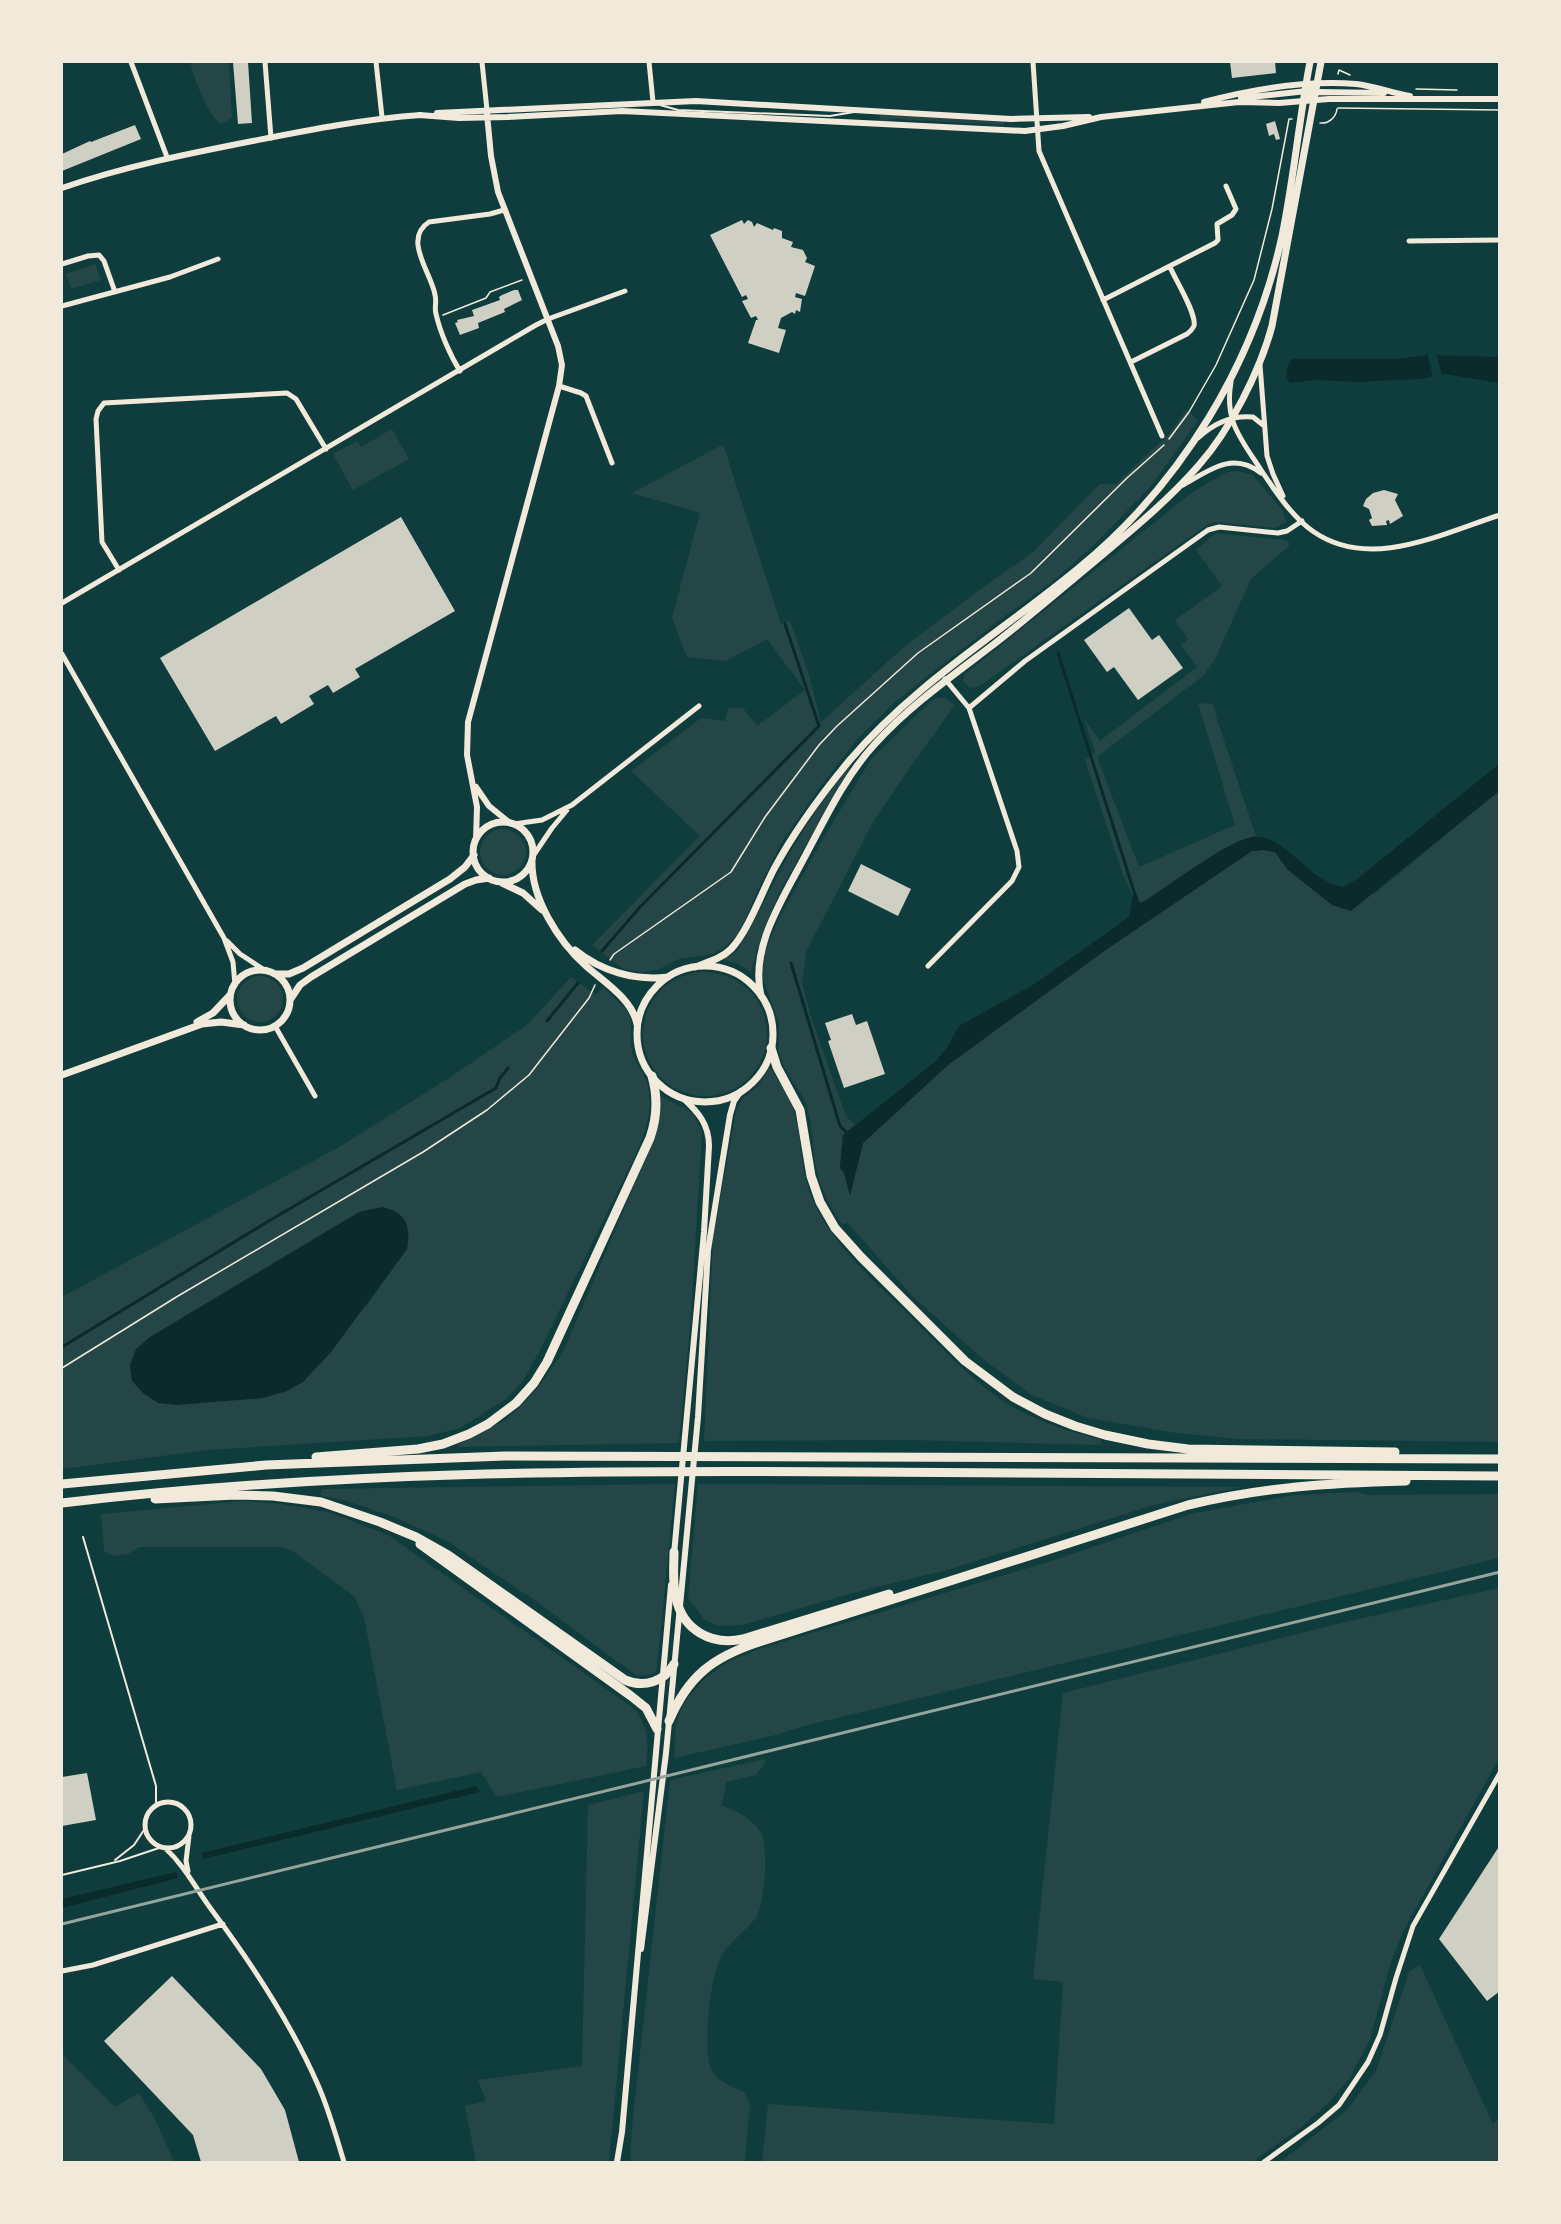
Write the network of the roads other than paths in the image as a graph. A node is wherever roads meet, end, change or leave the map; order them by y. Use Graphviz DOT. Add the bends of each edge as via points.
graph roads {
  1 [pos="131,62"];
  2 [pos="265,62"];
  3 [pos="376,62"];
  4 [pos="482,62"];
  5 [pos="649,62"];
  6 [pos="1033,62"];
  7 [pos="1310,62"];
  8 [pos="1321,62"];
  9 [pos="1317,84"];
  10 [pos="1305,88"];
  11 [pos="1403,94"];
  12 [pos="1315,96"];
  13 [pos="1429,98"];
  14 [pos="1500,99"];
  15 [pos="1303,101"];
  16 [pos="653,102"];
  17 [pos="1217,104"];
  18 [pos="1184,106"];
  19 [pos="487,114"];
  20 [pos="671,115"];
  21 [pos="382,117"];
  22 [pos="1101,117"];
  23 [pos="1038,118"];
  24 [pos="1038,129"];
  25 [pos="271,138"];
  26 [pos="167,157"];
  27 [pos="1226,186"];
  28 [pos="62,188"];
  29 [pos="504,210"];
  30 [pos="1500,240"];
  31 [pos="1409,241"];
  32 [pos="218,259"];
  33 [pos="62,264"];
  34 [pos="1170,267"];
  35 [pos="625,291"];
  36 [pos="115,292"];
  37 [pos="1103,300"];
  38 [pos="62,304"];
  39 [pos="548,319"];
  40 [pos="1131,362"];
  41 [pos="1260,363"];
  42 [pos="460,371"];
  43 [pos="1231,377"];
  44 [pos="559,386"];
  45 [pos="1231,418"];
  46 [pos="1264,426"];
  47 [pos="1162,436"];
  48 [pos="1192,444"];
  49 [pos="326,449"];
  50 [pos="612,463"];
  51 [pos="1265,476"];
  52 [pos="1177,488"];
  53 [pos="1288,505"];
  54 [pos="1500,515"];
  55 [pos="1302,521"];
  56 [pos="118,570"];
  57 [pos="62,603"];
  58 [pos="62,654"];
  59 [pos="940,674"];
  60 [pos="946,681"];
  61 [pos="699,706"];
  62 [pos="969,708"];
  63 [pos="472,779"];
  64 [pos="572,805"];
  65 [pos="512,824"];
  66 [pos="476,840"];
  67 [pos="474,855"];
  68 [pos="532,858"];
  69 [pos="489,878"];
  70 [pos="500,882"];
  71 [pos="546,914"];
  72 [pos="224,938"];
  73 [pos="567,944"];
  74 [pos="928,966"];
  75 [pos="695,967"];
  76 [pos="266,970"];
  77 [pos="275,974"];
  78 [pos="668,977"];
  79 [pos="235,985"];
  80 [pos="231,993"];
  81 [pos="761,996"];
  82 [pos="290,1000"];
  83 [pos="244,1025"];
  84 [pos="275,1026"];
  85 [pos="637,1028"];
  86 [pos="182,1029"];
  87 [pos="771,1048"];
  88 [pos="62,1076"];
  89 [pos="652,1076"];
  90 [pos="741,1091"];
  91 [pos="315,1096"];
  92 [pos="683,1098"];
  93 [pos="1500,1458"];
  94 [pos="186,1472"];
  95 [pos="1500,1478"];
  96 [pos="62,1484"];
  97 [pos="93,1500"];
  98 [pos="62,1503"];
  99 [pos="387,1524"];
  100 [pos="83,1537"];
  101 [pos="674,1552"];
  102 [pos="974,1573"];
  103 [pos="679,1608"];
  104 [pos="674,1664"];
  105 [pos="661,1678"];
  106 [pos="669,1721"];
  107 [pos="657,1729"];
  108 [pos="1500,1773"];
  109 [pos="156,1806"];
  110 [pos="146,1827"];
  111 [pos="189,1835"];
  112 [pos="163,1847"];
  113 [pos="109,1863"];
  114 [pos="189,1873"];
  115 [pos="62,1875"];
  116 [pos="223,1924"];
  117 [pos="62,1971"];
  118 [pos="633,2002"];
  119 [pos="344,2163"];
  120 [pos="619,2163"];
  121 [pos="1264,2163"];
  1 -- 26 [label="street"];
  2 -- 25 [label="street"];
  3 -- 21 [label="street"];
  4 -- 19 [label="street"];
  5 -- 16 [label="street"];
  6 -- 23 [label="street"];
  7 -- 10 [label="main road"];
  8 -- 9 [label="main road"];
  9 -- 10 [label="street"];
  9 -- 11 [label="street" via="1362,85"];
  9 -- 12 [label="main road"];
  10 -- 15 [label="main road"];
  10 -- 17 [label="street"];
  10 -- 18 [label="street" via="1236,94"];
  11 -- 12 [label="street" via="1338,91"];
  11 -- 13 [label="street"];
  12 -- 13 [label="street"];
  12 -- 15 [label="street"];
  12 -- 41 [label="main road" via="1274,319"];
  13 -- 14 [label="street"];
  15 -- 17 [label="street"];
  15 -- 43 [label="main road" via="1278,254 1255,326"];
  16 -- 19 [label="street"];
  16 -- 20 [label="lane"];
  16 -- 23 [label="street"];
  17 -- 18 [label="street"];
  18 -- 22 [label="street"];
  19 -- 20 [label="street" via="607,111"];
  19 -- 21 [label="street" via="458,110"];
  19 -- 29 [label="street" via="494,174"];
  20 -- 24 [label="street"];
  21 -- 25 [label="street"];
  22 -- 23 [label="street"];
  22 -- 24 [label="street"];
  23 -- 24 [label="street"];
  24 -- 37 [label="street" via="1041,154"];
  25 -- 26 [label="street"];
  26 -- 28 [label="street"];
  27 -- 34 [label="street" via="1236,209 1217,224 1217,242"];
  29 -- 39 [label="street"];
  29 -- 42 [label="street" via="434,221 420,230 419,252 436,296 437,317"];
  30 -- 31 [label="street"];
  32 -- 36 [label="street"];
  33 -- 36 [label="street" via="99,255"];
  34 -- 37 [label="street"];
  34 -- 40 [label="street" via="1192,313 1193,328"];
  35 -- 39 [label="street"];
  36 -- 38 [label="street"];
  37 -- 40 [label="street"];
  39 -- 42 [label="street"];
  39 -- 44 [label="street" via="560,351"];
  40 -- 47 [label="street"];
  41 -- 45 [label="main road"];
  41 -- 46 [label="street"];
  42 -- 49 [label="street"];
  43 -- 45 [label="street"];
  43 -- 48 [label="main road"];
  44 -- 50 [label="street" via="586,396"];
  44 -- 63 [label="street" via="468,722 466,750"];
  45 -- 46 [label="street" via="1253,417"];
  45 -- 48 [label="street" via="1210,427"];
  45 -- 51 [label="street"];
  45 -- 52 [label="main road" via="1205,458"];
  46 -- 53 [label="street" via="1270,468"];
  48 -- 59 [label="main road" via="1143,507 1098,552"];
  49 -- 56 [label="street"];
  49 -- 56 [label="street" via="296,399 287,393 104,403 96,419 102,541"];
  51 -- 52 [label="street" via="1248,465 1227,463"];
  51 -- 53 [label="street"];
  52 -- 60 [label="main road" via="1077,576"];
  53 -- 55 [label="street"];
  54 -- 55 [label="street" via="1413,544 1383,549 1363,549 1330,540"];
  55 -- 62 [label="street" via="1278,533 1219,527 1208,530 1025,661"];
  56 -- 57 [label="street"];
  58 -- 72 [label="street"];
  59 -- 60 [label="street"];
  59 -- 75 [label="main road" via="872,736 815,805 783,854 732,948"];
  60 -- 62 [label="street"];
  60 -- 81 [label="main road" via="874,744 845,785 771,925 759,963"];
  61 -- 64 [label="street"];
  62 -- 74 [label="street" via="1017,851 1018,867 1008,886"];
  63 -- 65 [label="street" via="489,806"];
  63 -- 66 [label="street" via="478,812"];
  64 -- 65 [label="street" via="538,822"];
  64 -- 68 [label="street"];
  65 -- 66 [label="main road" via="499,822 488,826"];
  65 -- 68 [label="main road" via="528,836"];
  66 -- 67 [label="main road"];
  67 -- 69 [label="main road" via="478,868"];
  67 -- 77 [label="main road" via="450,879 303,968"];
  68 -- 70 [label="main road" via="520,877"];
  68 -- 71 [label="main road" via="534,886"];
  69 -- 70 [label="main road"];
  69 -- 82 [label="main road" via="465,884 311,977"];
  70 -- 71 [label="main road" via="523,893"];
  71 -- 73 [label="main road"];
  72 -- 76 [label="street" via="240,954"];
  72 -- 79 [label="street" via="233,962"];
  73 -- 78 [label="main road" via="610,970 642,977"];
  73 -- 85 [label="main road" via="630,1006"];
  75 -- 78 [label="main road"];
  75 -- 81 [label="main road" via="734,973"];
  76 -- 77 [label="main road"];
  76 -- 79 [label="main road" via="248,973"];
  77 -- 82 [label="main road" via="286,985"];
  78 -- 85 [label="main road" via="646,1000"];
  79 -- 80 [label="main road"];
  80 -- 83 [label="main road" via="232,1011"];
  80 -- 86 [label="main road" via="213,1013"];
  81 -- 87 [label="main road" via="772,1023"];
  82 -- 84 [label="main road" via="287,1014"];
  83 -- 84 [label="main road" via="261,1030"];
  83 -- 86 [label="main road" via="213,1022"];
  84 -- 91 [label="street"];
  85 -- 89 [label="main road" via="640,1055"];
  86 -- 88 [label="main road"];
  87 -- 90 [label="main road" via="759,1074"];
  87 -- 93 [label="highway" via="800,1110 811,1176 835,1228 965,1361 1020,1401 1084,1429 1158,1446 1358,1450"];
  89 -- 92 [label="main road"];
  89 -- 94 [label="highway" via="656,1110 647,1144 548,1362 510,1409 470,1434 426,1447"];
  90 -- 92 [label="main road" via="714,1101"];
  90 -- 103 [label="street" via="730,1115 710,1233 698,1417"];
  92 -- 101 [label="street" via="705,1122 709,1139"];
  93 -- 94 [label="highway" via="572,1456 356,1461"];
  94 -- 96 [label="highway"];
  95 -- 97 [label="highway" via="549,1472 325,1480"];
  95 -- 102 [label="highway" via="1331,1483 1243,1493 1178,1508"];
  97 -- 98 [label="highway"];
  97 -- 99 [label="highway" via="273,1496 332,1505"];
  99 -- 105 [label="highway" via="448,1555 621,1678 642,1684"];
  99 -- 107 [label="highway" via="632,1696 648,1712"];
  100 -- 109 [label="lane" via="156,1786"];
  101 -- 103 [label="highway"];
  101 -- 105 [label="street"];
  102 -- 103 [label="highway" via="862,1601 731,1641 714,1640 698,1633"];
  102 -- 106 [label="highway" via="724,1655 691,1682"];
  103 -- 104 [label="street"];
  104 -- 105 [label="highway"];
  104 -- 106 [label="street"];
  105 -- 107 [label="street"];
  106 -- 118 [label="street"];
  107 -- 118 [label="street"];
  108 -- 121 [label="street" via="1413,1926 1368,2062 1339,2104"];
  109 -- 110 [label="street" via="148,1815"];
  109 -- 111 [label="street" via="171,1803 183,1808 191,1821"];
  110 -- 112 [label="street" via="152,1841"];
  110 -- 113 [label="lane" via="129,1850"];
  111 -- 112 [label="street" via="180,1845"];
  111 -- 114 [label="street"];
  112 -- 113 [label="lane"];
  112 -- 114 [label="street"];
  113 -- 115 [label="lane"];
  114 -- 116 [label="street"];
  116 -- 117 [label="street"];
  116 -- 119 [label="street" via="302,2050 326,2105"];
  118 -- 120 [label="street"];
}
